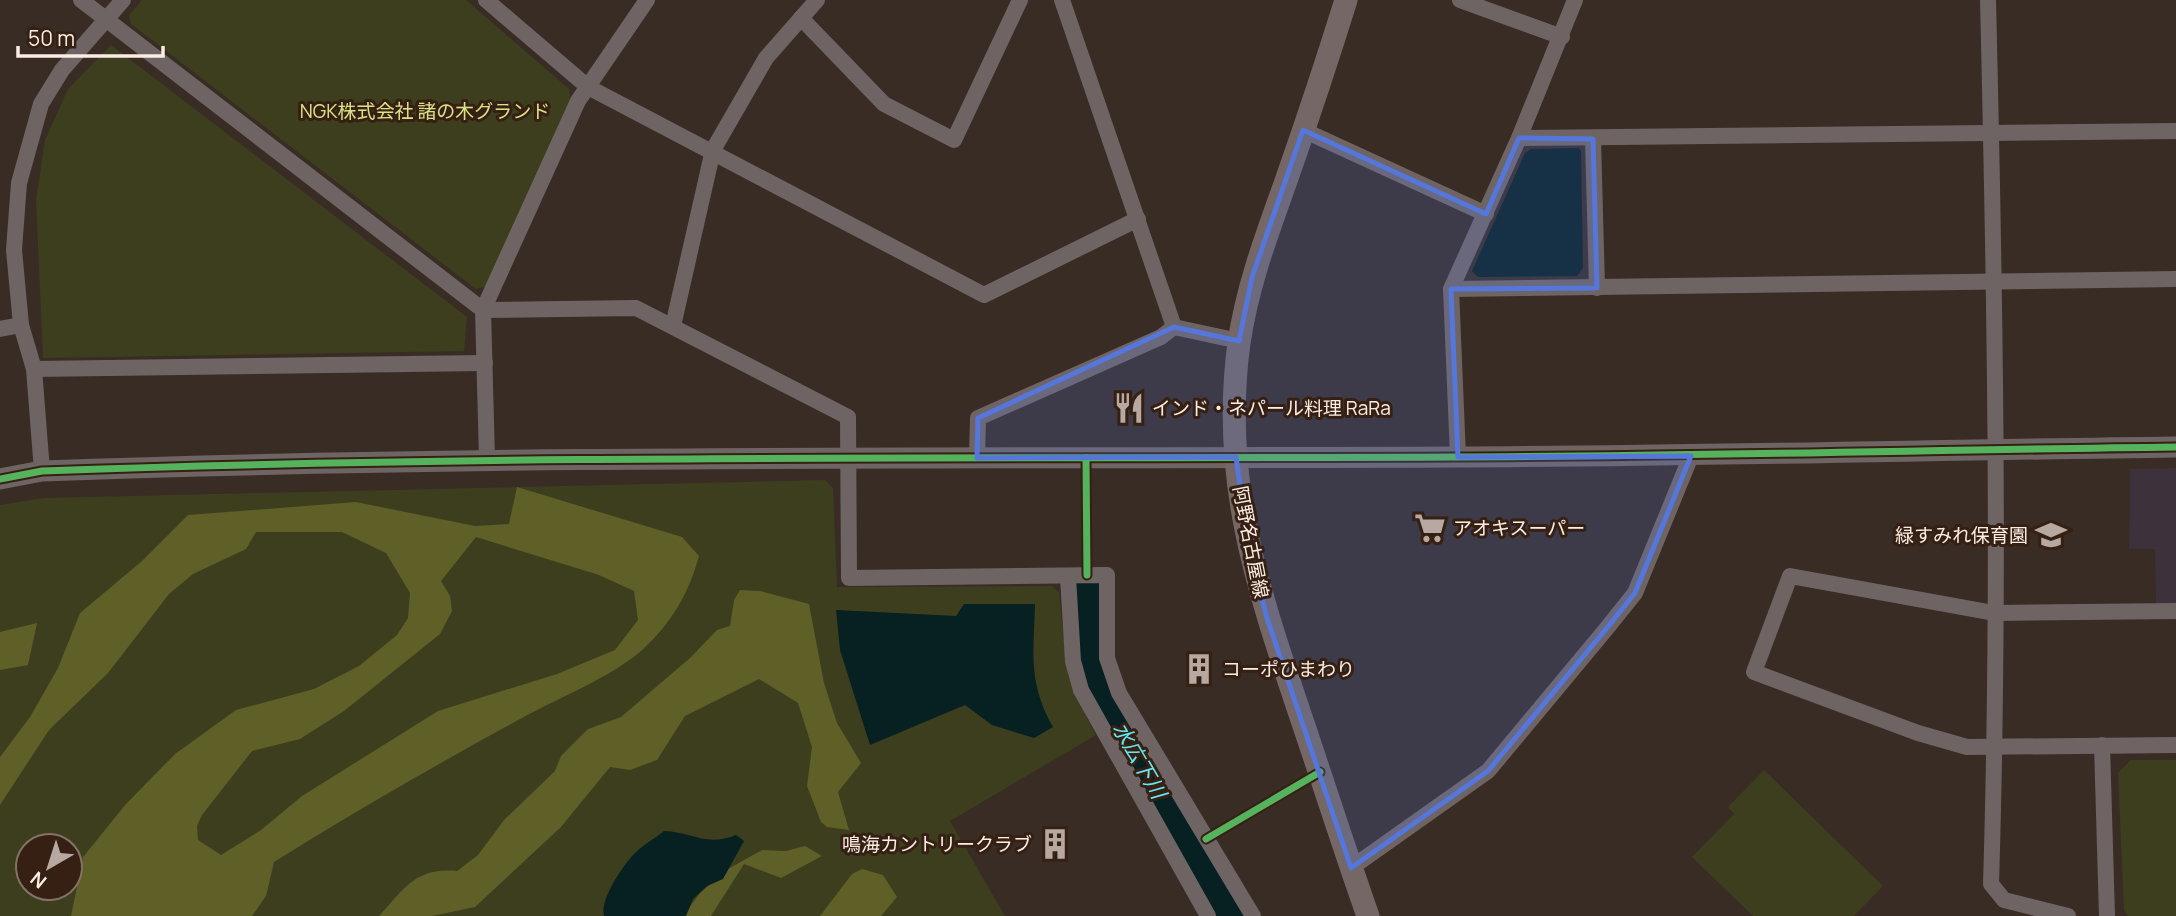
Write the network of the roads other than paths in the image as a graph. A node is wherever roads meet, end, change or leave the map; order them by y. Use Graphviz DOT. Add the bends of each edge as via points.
graph roads {
  1 [pos="81,0"];
  2 [pos="123,0"];
  3 [pos="486,0"];
  4 [pos="648,0"];
  5 [pos="817,0"];
  6 [pos="1020,0"];
  7 [pos="1062,0"];
  8 [pos="1346,0"];
  9 [pos="1460,0"];
  10 [pos="1575,0"];
  11 [pos="1989,0"];
  12 [pos="801,18"];
  13 [pos="106,19"];
  14 [pos="1562,37"];
  15 [pos="588,87"];
  16 [pos="1303,131"];
  17 [pos="2176,131"];
  18 [pos="1992,133"];
  19 [pos="1519,138"];
  20 [pos="1593,139"];
  21 [pos="713,150"];
  22 [pos="1486,214"];
  23 [pos="1138,219"];
  24 [pos="2176,279"];
  25 [pos="1992,282"];
  26 [pos="1597,288"];
  27 [pos="1451,289"];
  28 [pos="484,310"];
  29 [pos="21,325"];
  30 [pos="673,326"];
  31 [pos="1174,327"];
  32 [pos="0,329"];
  33 [pos="1239,341"];
  34 [pos="485,363"];
  35 [pos="34,369"];
  36 [pos="2176,447"];
  37 [pos="1995,450"];
  38 [pos="1691,456"];
  39 [pos="1236,457"];
  40 [pos="1458,457"];
  41 [pos="846,458"];
  42 [pos="977,458"];
  43 [pos="487,459"];
  44 [pos="43,471"];
  45 [pos="0,479"];
  46 [pos="1069,577"];
  47 [pos="2176,611"];
  48 [pos="1994,613"];
  49 [pos="2176,745"];
  50 [pos="1995,746"];
  51 [pos="2102,746"];
  52 [pos="1351,868"];
  53 [pos="1208,916"];
  54 [pos="1253,916"];
  55 [pos="1368,916"];
  56 [pos="2067,916"];
  57 [pos="2107,916"];
  1 -- 13 [label="street"];
  2 -- 13 [label="street"];
  3 -- 15 [label="street"];
  4 -- 15 [label="street"];
  5 -- 12 [label="street"];
  6 -- 12 [label="street" via="954,140 884,104"];
  7 -- 23 [label="street"];
  8 -- 16 [label="main road, 阿野名古屋線"];
  9 -- 14 [label="street"];
  10 -- 14 [label="street"];
  11 -- 18 [label="street"];
  12 -- 21 [label="street" via="766,58"];
  13 -- 28 [label="street"];
  13 -- 29 [label="street" via="62,70 41,104 19,183 14,250"];
  14 -- 19 [label="street"];
  15 -- 21 [label="street"];
  15 -- 28 [label="street"];
  16 -- 22 [label="street"];
  16 -- 33 [label="main road, 阿野名古屋線" via="1252,277"];
  17 -- 18 [label="street"];
  18 -- 20 [label="street"];
  18 -- 25 [label="street"];
  19 -- 20 [label="street"];
  19 -- 22 [label="street"];
  20 -- 26 [label="street"];
  21 -- 23 [label="street" via="984,295"];
  21 -- 30 [label="street"];
  22 -- 27 [label="street"];
  23 -- 31 [label="street"];
  24 -- 25 [label="street"];
  25 -- 26 [label="street"];
  25 -- 37 [label="street"];
  26 -- 27 [label="street"];
  27 -- 40 [label="street"];
  28 -- 30 [label="street" via="636,308"];
  28 -- 34 [label="street"];
  29 -- 32 [label="street"];
  29 -- 35 [label="street"];
  30 -- 41 [label="street" via="848,417"];
  31 -- 33 [label="street"];
  31 -- 42 [label="street" via="1161,337 978,418"];
  33 -- 39 [label="main road, 阿野名古屋線" via="1234,388"];
  34 -- 35 [label="street"];
  34 -- 43 [label="street"];
  35 -- 44 [label="street"];
  36 -- 37 [label="street"];
  37 -- 38 [label="street"];
  37 -- 48 [label="street"];
  38 -- 40 [label="street"];
  38 -- 52 [label="street" via="1635,593 1607,628 1488,771"];
  39 -- 40 [label="street"];
  39 -- 42 [label="street"];
  39 -- 52 [label="main road, 阿野名古屋線" via="1249,552 1267,618"];
  41 -- 42 [label="street"];
  41 -- 43 [label="street"];
  41 -- 46 [label="street" via="849,579"];
  43 -- 44 [label="street"];
  44 -- 45 [label="street"];
  46 -- 53 [label="street" via="1072,652 1080,690"];
  46 -- 54 [label="street" via="1107,575 1107,658 1119,693"];
  47 -- 48 [label="street"];
  48 -- 50 [label="street"];
  48 -- 50 [label="street" via="1790,576 1754,672 1918,733 1966,747"];
  49 -- 51 [label="street"];
  50 -- 51 [label="street"];
  50 -- 56 [label="street" via="1991,884 2004,900"];
  51 -- 57 [label="street"];
  52 -- 55 [label="main road, 阿野名古屋線"];
}
